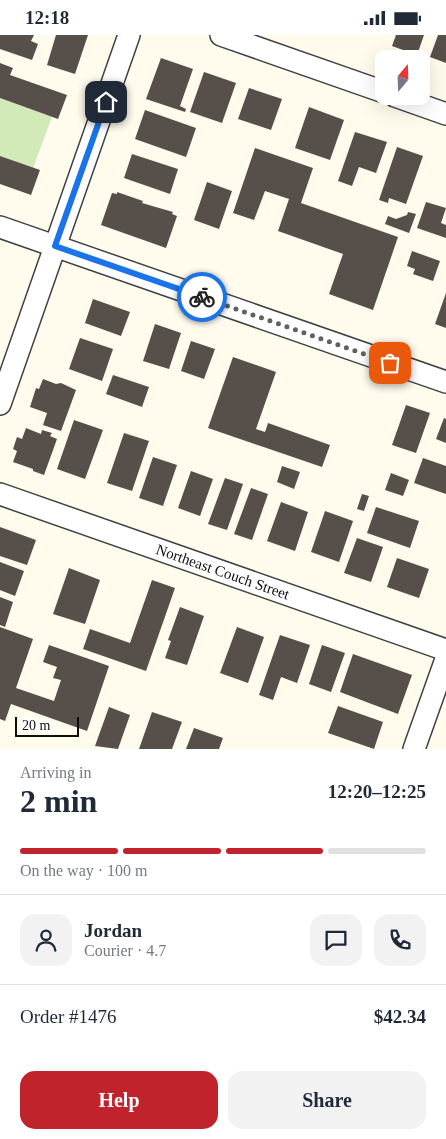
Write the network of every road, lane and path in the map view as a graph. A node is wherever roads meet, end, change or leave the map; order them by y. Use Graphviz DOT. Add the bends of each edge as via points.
graph roads {
  1 [pos="129,35"];
  2 [pos="221,35"];
  3 [pos="375,89"];
  4 [pos="420,105"];
  5 [pos="446,114"];
  6 [pos="0,227"];
  7 [pos="55,246"];
  8 [pos="446,382"];
  9 [pos="0,404"];
  10 [pos="0,494"];
  11 [pos="446,650"];
  12 [pos="446,659"];
  13 [pos="414,749"];
  1 -- 7 [label="street"];
  2 -- 3 [label="street"];
  4 -- 5 [label="street"];
  6 -- 7 [label="street"];
  7 -- 8 [label="street"];
  7 -- 9 [label="street"];
  10 -- 11 [label="street, Northeast Couch Street"];
  12 -- 13 [label="street"];
}
